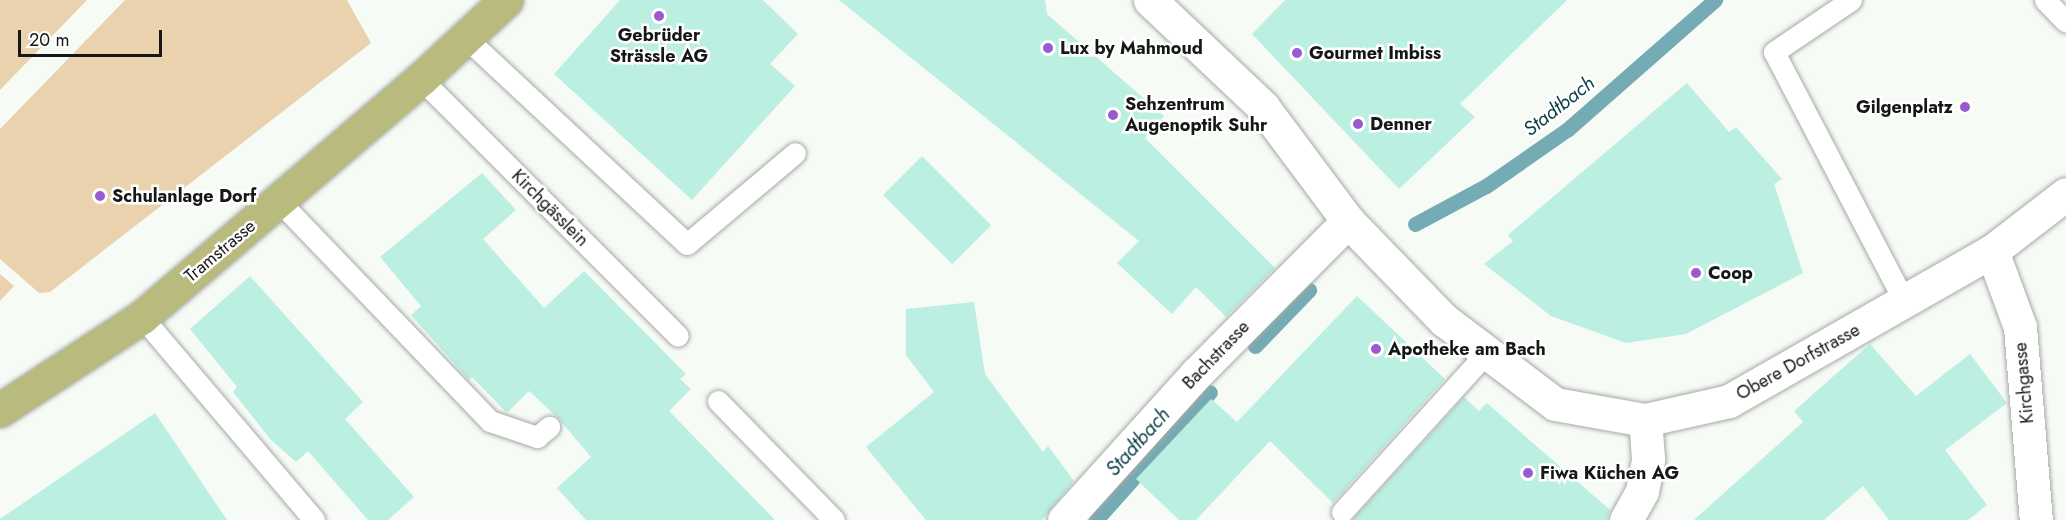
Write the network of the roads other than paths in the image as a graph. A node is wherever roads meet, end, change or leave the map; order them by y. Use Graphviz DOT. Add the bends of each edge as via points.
graph roads {
  1 [pos="506,0"];
  2 [pos="1150,0"];
  3 [pos="1851,0"];
  4 [pos="2045,0"];
  5 [pos="2066,22"];
  6 [pos="466,38"];
  7 [pos="421,80"];
  8 [pos="795,153"];
  9 [pos="2066,194"];
  10 [pos="279,201"];
  11 [pos="1348,221"];
  12 [pos="1992,250"];
  13 [pos="1904,301"];
  14 [pos="142,317"];
  15 [pos="678,336"];
  16 [pos="1487,352"];
  17 [pos="718,401"];
  18 [pos="0,410"];
  19 [pos="1645,420"];
  20 [pos="549,427"];
  21 [pos="1342,512"];
  22 [pos="314,520"];
  23 [pos="834,520"];
  24 [pos="1064,520"];
  25 [pos="1626,520"];
  26 [pos="2036,520"];
  1 -- 6 [label="main road, Tramstrasse"];
  2 -- 11 [label="street, Obere Dorfstrasse" via="1263,107"];
  3 -- 13 [label="lane" via="1774,52"];
  4 -- 5 [label="lane"];
  6 -- 7 [label="main road, Tramstrasse"];
  6 -- 8 [label="lane" via="687,244"];
  7 -- 10 [label="main road, Tramstrasse"];
  7 -- 15 [label="lane, Kirchgässlein"];
  9 -- 12 [label="street, Obere Dorfstrasse"];
  10 -- 14 [label="main road, Tramstrasse"];
  10 -- 20 [label="lane" via="490,422 537,437"];
  11 -- 16 [label="street, Obere Dorfstrasse" via="1444,320"];
  11 -- 24 [label="street, Bachstrasse" via="1196,374"];
  12 -- 13 [label="street, Obere Dorfstrasse"];
  12 -- 26 [label="street, Kirchgasse" via="2020,327"];
  13 -- 19 [label="street, Obere Dorfstrasse" via="1729,401"];
  14 -- 18 [label="main road, Tramstrasse"];
  14 -- 22 [label="lane"];
  16 -- 19 [label="street, Obere Dorfstrasse" via="1555,404"];
  16 -- 21 [label="lane"];
  17 -- 23 [label="lane"];
  19 -- 25 [label="street" via="1648,459 1642,491"];
}
